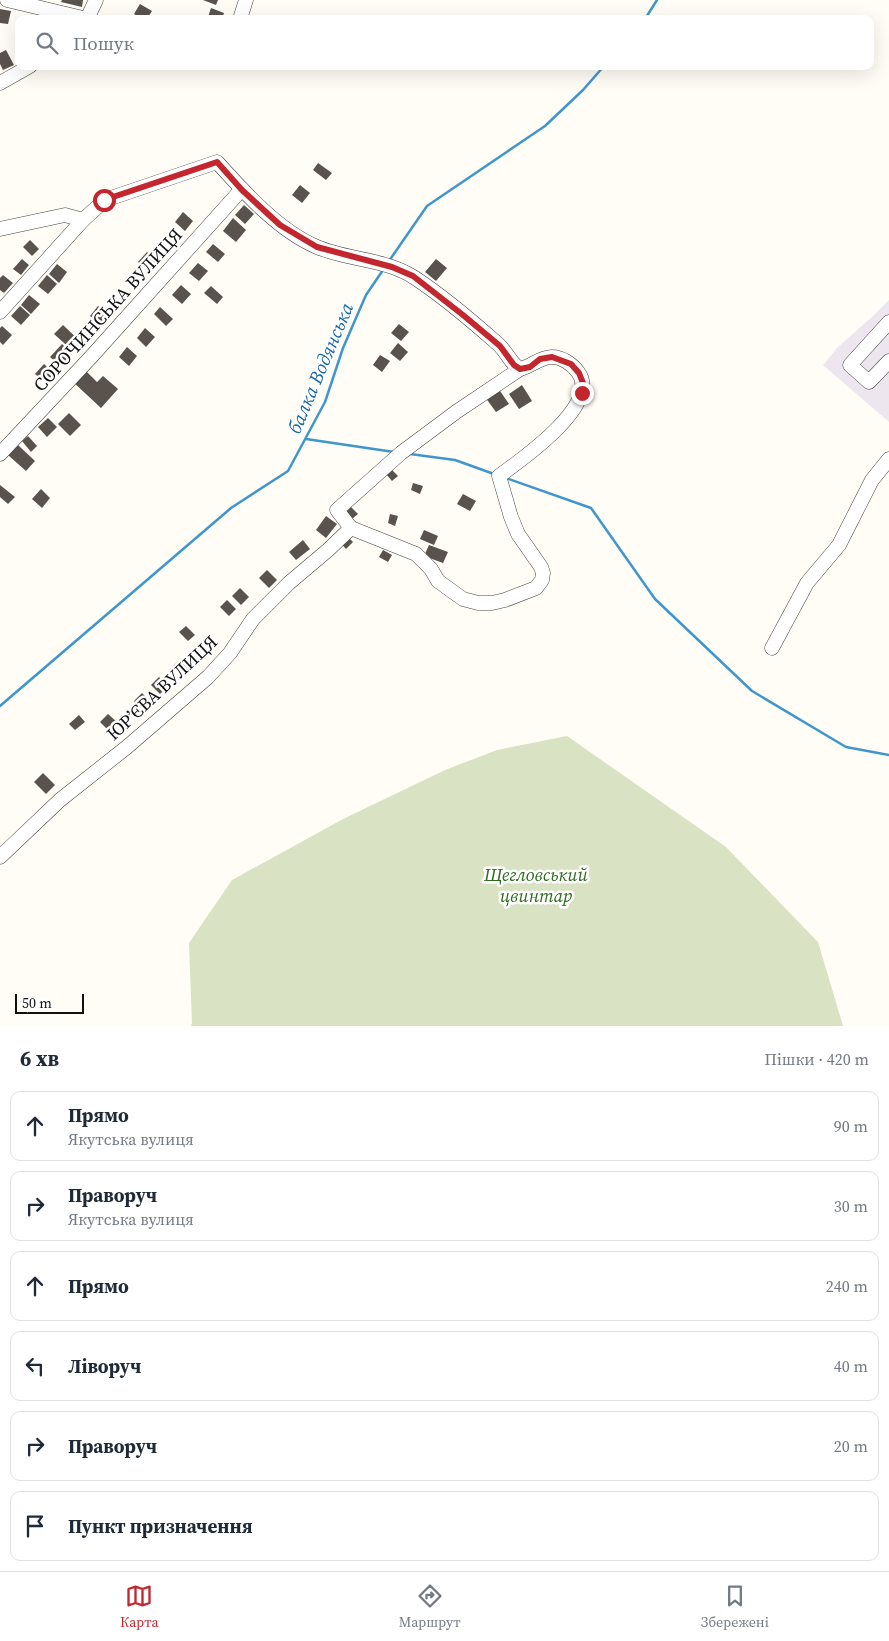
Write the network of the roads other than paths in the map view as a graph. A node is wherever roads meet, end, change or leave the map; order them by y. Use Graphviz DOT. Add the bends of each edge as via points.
graph roads {
  1 [pos="7,0"];
  2 [pos="96,0"];
  3 [pos="246,0"];
  4 [pos="69,15"];
  5 [pos="88,15"];
  6 [pos="241,15"];
  7 [pos="23,70"];
  8 [pos="0,83"];
  9 [pos="242,190"];
  10 [pos="83,220"];
  11 [pos="0,229"];
  12 [pos="0,312"];
  13 [pos="889,322"];
  14 [pos="889,360"];
  15 [pos="520,369"];
  16 [pos="0,454"];
  17 [pos="889,459"];
  18 [pos="351,528"];
  19 [pos="772,648"];
  20 [pos="0,858"];
  1 -- 4 [label="street"];
  2 -- 5 [label="street"];
  3 -- 6 [label="street"];
  7 -- 8 [label="street"];
  9 -- 10 [label="street" via="217,162 104,200"];
  9 -- 15 [label="street" via="280,225 317,247 413,276 500,346"];
  9 -- 16 [label="street, СОРОЧИНСЬКА ВУЛИЦЯ"];
  10 -- 11 [label="street" via="64,215"];
  10 -- 12 [label="street"];
  13 -- 14 [label="street" via="850,364 869,382"];
  15 -- 18 [label="street" via="401,453 337,510"];
  15 -- 18 [label="street" via="552,357 571,364 583,383 582,393 564,422 526,457 498,476 518,534 541,567 540,585 505,600 470,602 438,581 416,554"];
  17 -- 19 [label="street" via="872,480 840,545 807,583"];
  18 -- 20 [label="street, ЮР’ЄВА ВУЛИЦЯ" via="253,619 230,653 208,677 60,800"];
}
